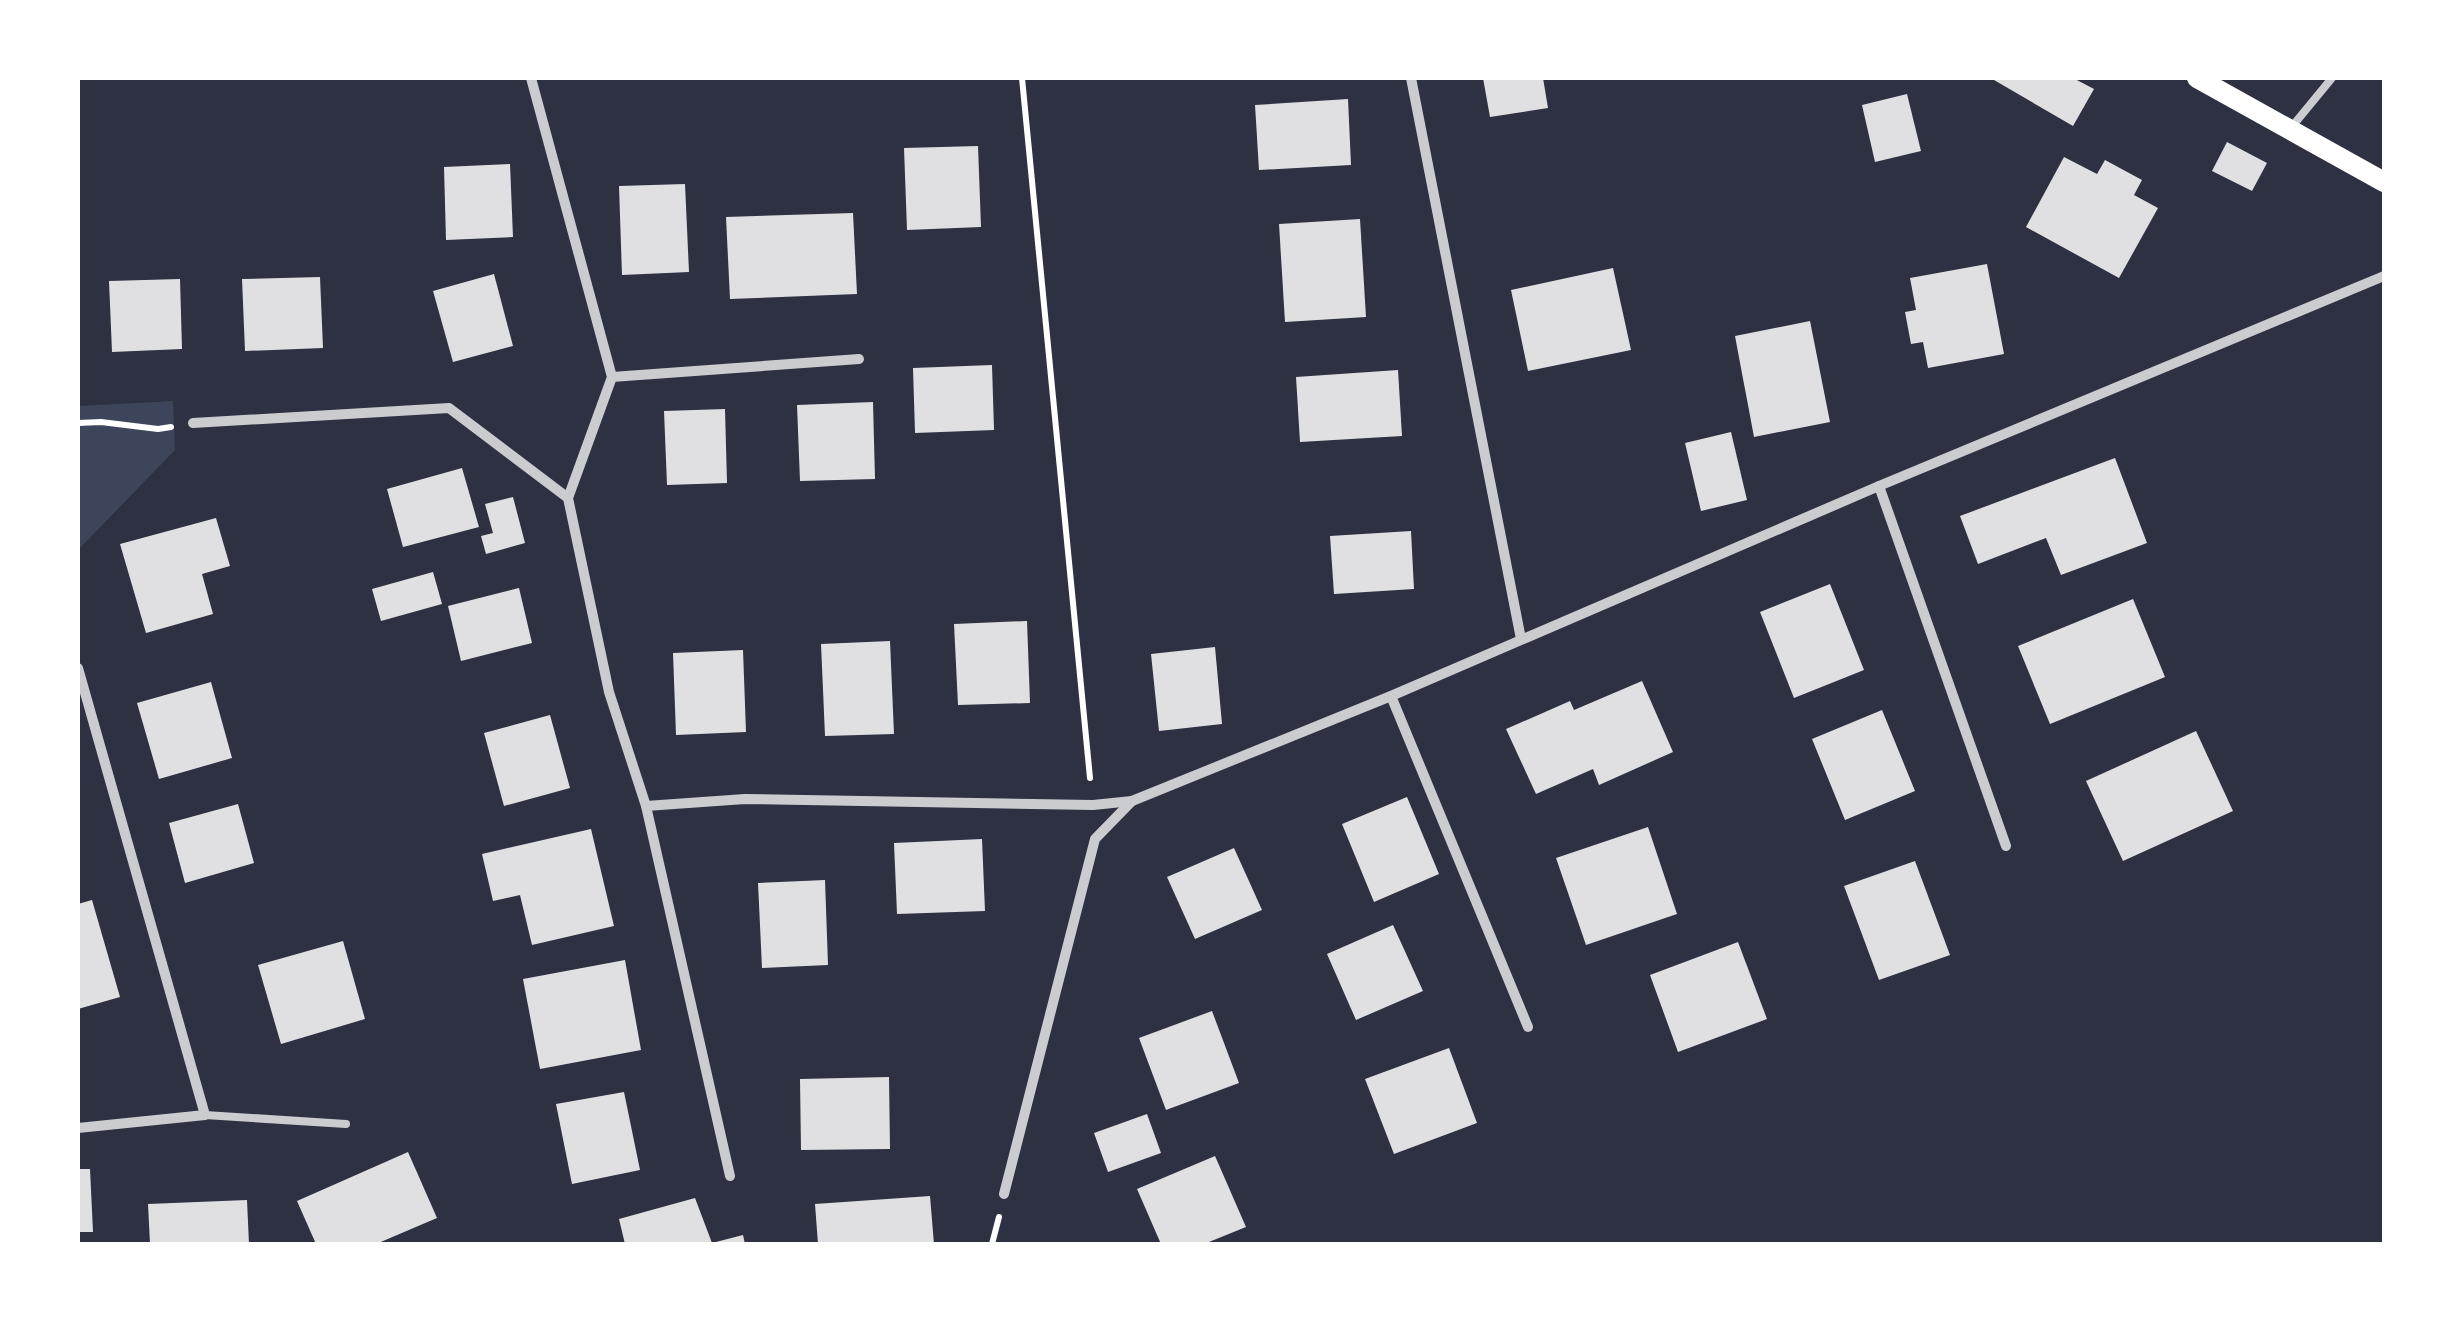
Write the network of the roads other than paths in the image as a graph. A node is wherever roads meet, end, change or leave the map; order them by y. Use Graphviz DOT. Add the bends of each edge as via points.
graph roads {
  1 [pos="531,78"];
  2 [pos="1411,78"];
  3 [pos="2197,78"];
  4 [pos="2332,78"];
  5 [pos="2290,129"];
  6 [pos="2384,182"];
  7 [pos="2384,276"];
  8 [pos="859,360"];
  9 [pos="612,377"];
  10 [pos="193,423"];
  11 [pos="1879,486"];
  12 [pos="568,498"];
  13 [pos="1520,639"];
  14 [pos="78,669"];
  15 [pos="1391,696"];
  16 [pos="1132,801"];
  17 [pos="646,806"];
  18 [pos="2006,846"];
  19 [pos="1528,1027"];
  20 [pos="205,1115"];
  21 [pos="346,1124"];
  22 [pos="78,1128"];
  23 [pos="730,1176"];
  24 [pos="1004,1194"];
  1 -- 9 [label="street"];
  2 -- 13 [label="street"];
  3 -- 5 [label="main road"];
  4 -- 5 [label="lane"];
  5 -- 6 [label="main road"];
  7 -- 11 [label="street"];
  8 -- 9 [label="street"];
  9 -- 12 [label="street"];
  10 -- 12 [label="street" via="450,408"];
  11 -- 13 [label="street"];
  11 -- 18 [label="street"];
  12 -- 17 [label="street" via="609,692"];
  13 -- 15 [label="street"];
  14 -- 20 [label="street"];
  15 -- 16 [label="street"];
  15 -- 19 [label="street"];
  16 -- 17 [label="street" via="745,799"];
  16 -- 24 [label="street" via="1095,839"];
  17 -- 23 [label="street"];
  20 -- 21 [label="lane"];
  20 -- 22 [label="street"];
}
